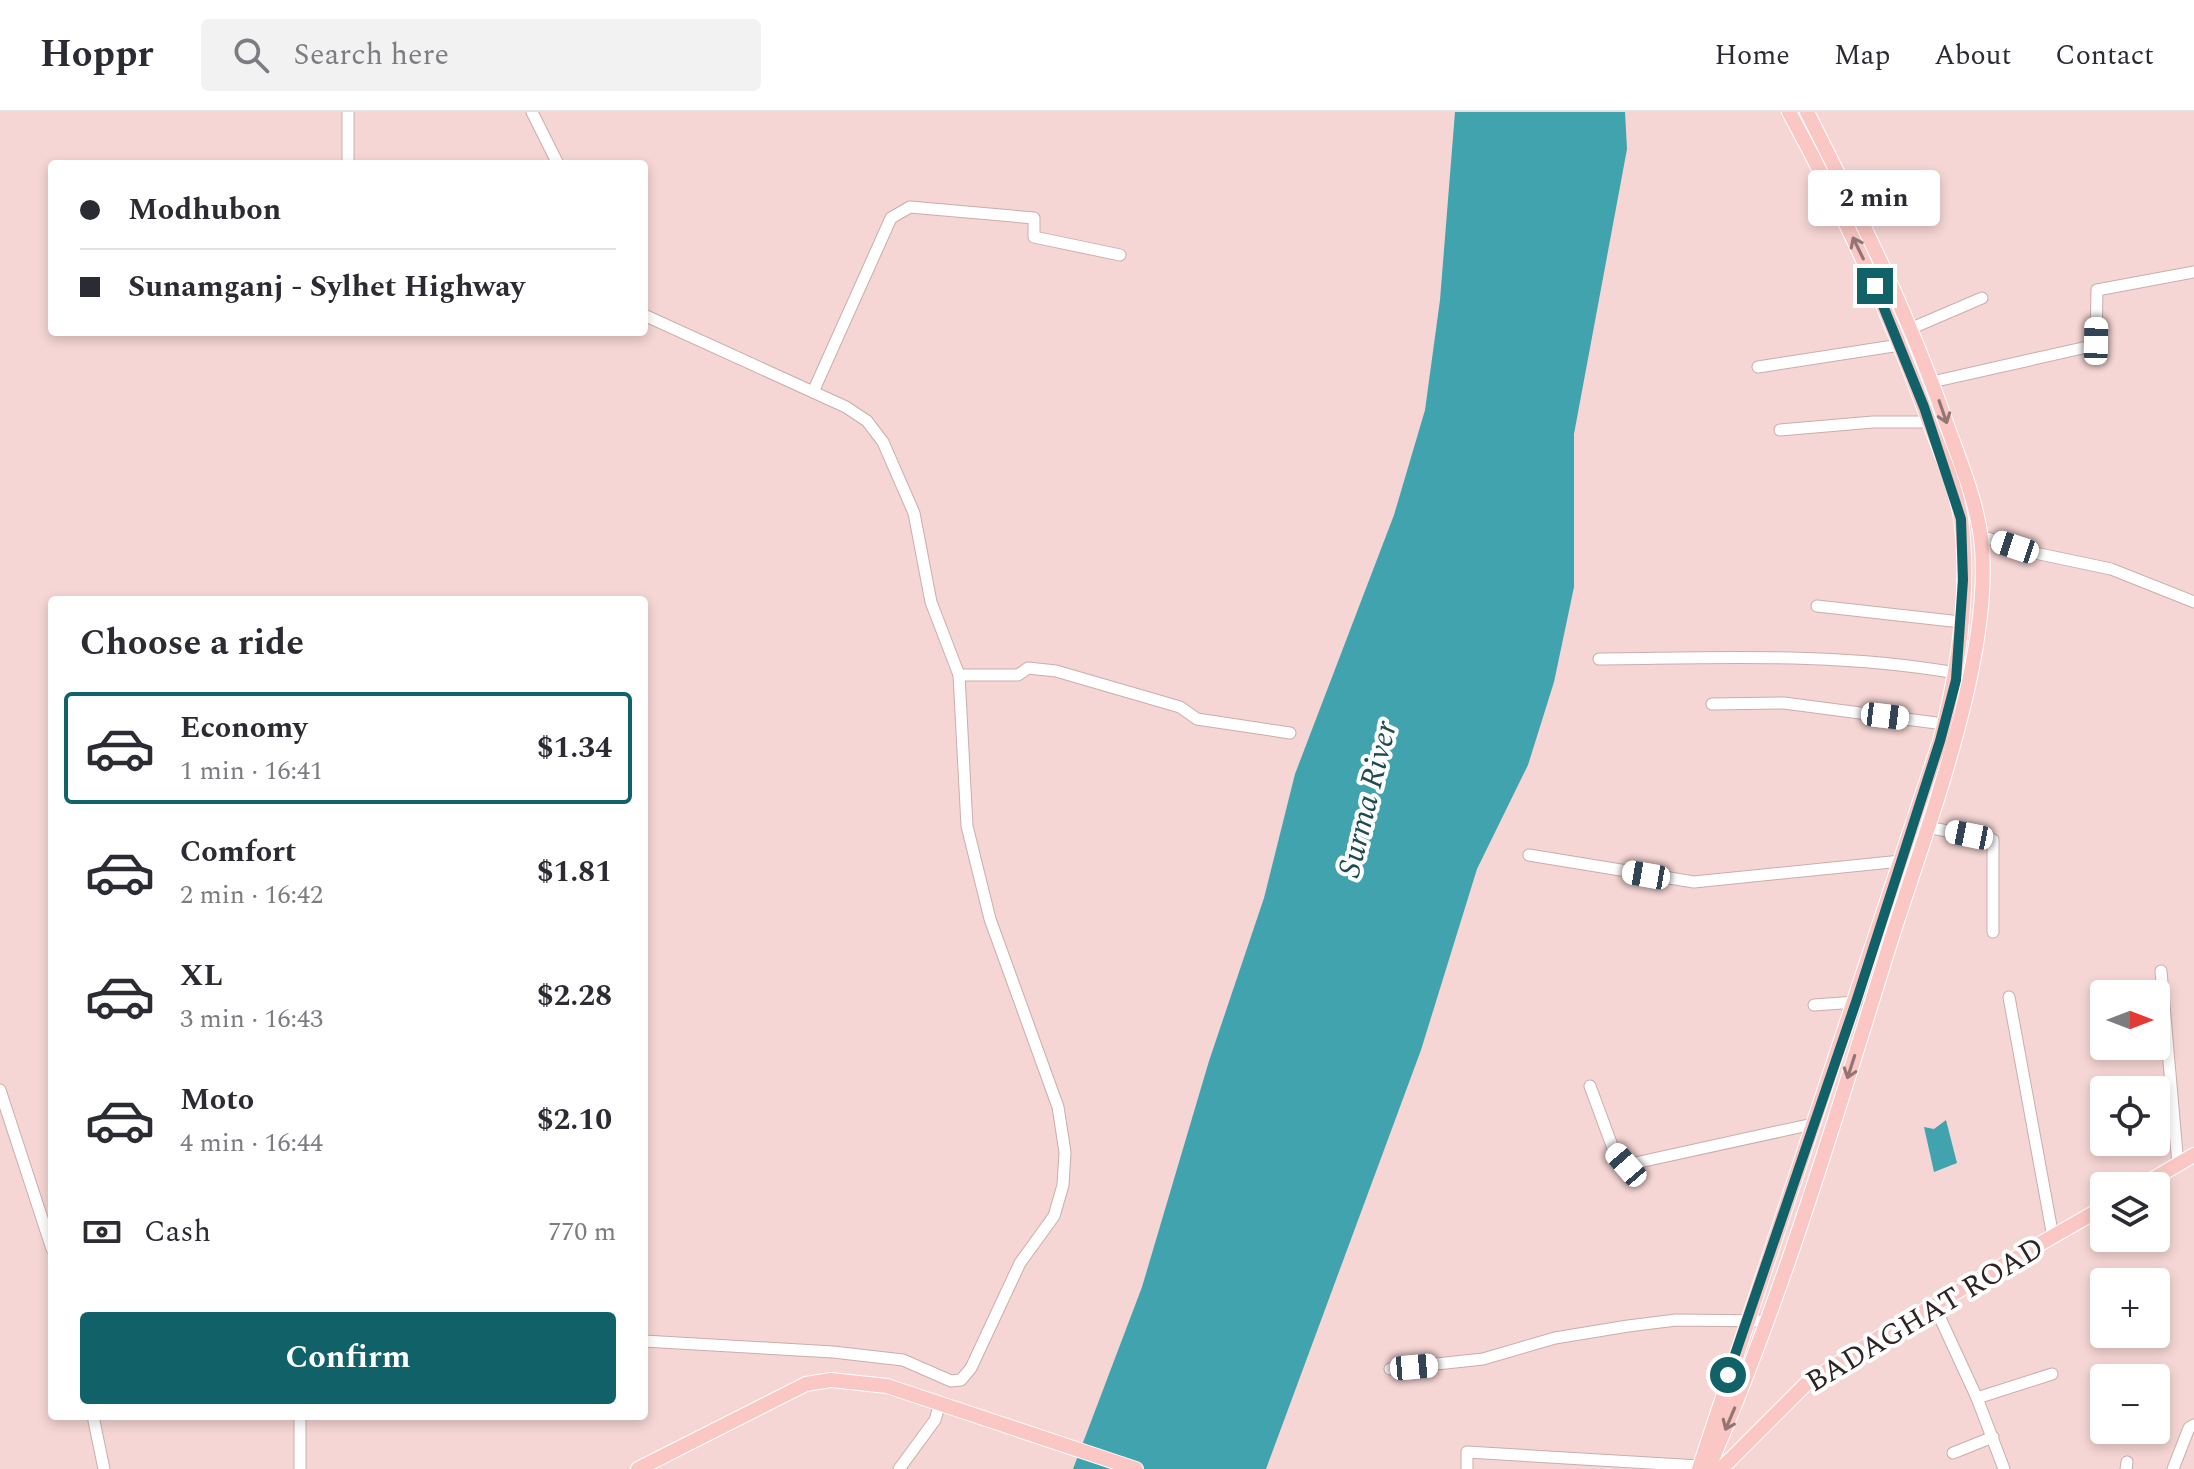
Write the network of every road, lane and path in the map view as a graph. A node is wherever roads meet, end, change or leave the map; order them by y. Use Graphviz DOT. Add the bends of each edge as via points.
graph roads {
  1 [pos="348,112"];
  2 [pos="532,112"];
  3 [pos="1789,112"];
  4 [pos="1807,112"];
  5 [pos="348,160"];
  6 [pos="556,160"];
  7 [pos="1120,255"];
  8 [pos="2194,272"];
  9 [pos="1982,298"];
  10 [pos="648,317"];
  11 [pos="1912,328"];
  12 [pos="1900,345"];
  13 [pos="1758,367"];
  14 [pos="1932,382"];
  15 [pos="813,392"];
  16 [pos="1929,422"];
  17 [pos="1780,430"];
  18 [pos="1981,536"];
  19 [pos="2194,602"];
  20 [pos="1817,606"];
  21 [pos="1961,622"];
  22 [pos="1599,659"];
  23 [pos="1956,673"];
  24 [pos="959,675"];
  25 [pos="1712,704"];
  26 [pos="1944,724"];
  27 [pos="1290,733"];
  28 [pos="1927,827"];
  29 [pos="1529,855"];
  30 [pos="1901,861"];
  31 [pos="1993,932"];
  32 [pos="2161,971"];
  33 [pos="2009,997"];
  34 [pos="1856,1002"];
  35 [pos="1814,1005"];
  36 [pos="1590,1086"];
  37 [pos="0,1090"];
  38 [pos="1813,1124"];
  39 [pos="2194,1155"];
  40 [pos="2178,1165"];
  41 [pos="2166,1172"];
  42 [pos="1788,1202"];
  43 [pos="1805,1208"];
  44 [pos="2090,1215"];
  45 [pos="48,1237"];
  46 [pos="2053,1237"];
  47 [pos="1934,1305"];
  48 [pos="1747,1318"];
  49 [pos="1768,1321"];
  50 [pos="648,1341"];
  51 [pos="1732,1363"];
  52 [pos="1390,1369"];
  53 [pos="1751,1370"];
  54 [pos="2052,1374"];
  55 [pos="1977,1398"];
  56 [pos="940,1403"];
  57 [pos="94,1420"];
  58 [pos="300,1420"];
  59 [pos="2194,1425"];
  60 [pos="1993,1437"];
  61 [pos="1953,1453"];
  62 [pos="1702,1468"];
  63 [pos="104,1469"];
  64 [pos="300,1469"];
  65 [pos="638,1469"];
  66 [pos="899,1469"];
  67 [pos="1136,1469"];
  68 [pos="1467,1469"];
  69 [pos="1721,1469"];
  70 [pos="2004,1469"];
  71 [pos="2173,1469"];
  1 -- 5 [label="street"];
  2 -- 6 [label="street"];
  12 -- 3 [label="main road, one-way" via="1864,260"];
  4 -- 11 [label="main road"];
  7 -- 15 [label="street" via="1034,237 1034,218 910,207 891,218"];
  8 -- 14 [label="street" via="2097,290 2096,345"];
  9 -- 11 [label="street"];
  10 -- 15 [label="street"];
  11 -- 14 [label="main road"];
  12 -- 13 [label="street"];
  12 -- 16 [label="main road"];
  14 -- 18 [label="main road, one-way"];
  15 -- 24 [label="street" via="867,421 883,442 914,513 931,602"];
  16 -- 17 [label="street"];
  16 -- 21 [label="main road" via="1961,519"];
  18 -- 19 [label="street" via="2111,569"];
  18 -- 28 [label="main road" via="1984,579 1970,680"];
  20 -- 21 [label="street"];
  21 -- 23 [label="main road"];
  22 -- 23 [label="street" via="1836,657"];
  23 -- 26 [label="main road"];
  24 -- 27 [label="street" via="1018,675 1028,668 1056,671 1180,707 1197,719"];
  24 -- 50 [label="street" via="967,826 990,919 1058,1107 1065,1152 1054,1216 1020,1263 961,1380 951,1381 903,1360"];
  25 -- 26 [label="street" via="1784,703"];
  26 -- 30 [label="main road"];
  28 -- 31 [label="street" via="1993,840"];
  28 -- 43 [label="main road, one-way"];
  29 -- 30 [label="street" via="1694,882"];
  30 -- 34 [label="main road"];
  32 -- 40 [label="street"];
  33 -- 46 [label="street"];
  34 -- 35 [label="street"];
  34 -- 38 [label="main road"];
  36 -- 38 [label="street" via="1614,1151 1626,1165"];
  37 -- 45 [label="street"];
  38 -- 42 [label="main road"];
  39 -- 40 [label="main road"];
  40 -- 41 [label="main road"];
  42 -- 43 [label="main road"];
  42 -- 48 [label="main road"];
  43 -- 49 [label="main road"];
  44 -- 46 [label="main road, BADAGHAT ROAD"];
  46 -- 47 [label="main road, BADAGHAT ROAD"];
  47 -- 55 [label="street"];
  47 -- 69 [label="main road, BADAGHAT ROAD" via="1806,1384"];
  48 -- 49 [label="street"];
  48 -- 51 [label="main road"];
  48 -- 52 [label="street" via="1628,1326 1555,1338 1483,1359"];
  49 -- 53 [label="main road"];
  51 -- 53 [label="main road"];
  51 -- 62 [label="main road"];
  53 -- 62 [label="main road, one-way"];
  54 -- 55 [label="street"];
  55 -- 60 [label="street"];
  56 -- 65 [label="main road" via="859,1381 806,1384"];
  56 -- 66 [label="street" via="935,1420"];
  56 -- 67 [label="main road"];
  57 -- 63 [label="street"];
  58 -- 64 [label="street"];
  59 -- 71 [label="street"];
  60 -- 61 [label="street"];
  60 -- 70 [label="street"];
  62 -- 68 [label="street" via="1467,1452"];
}
